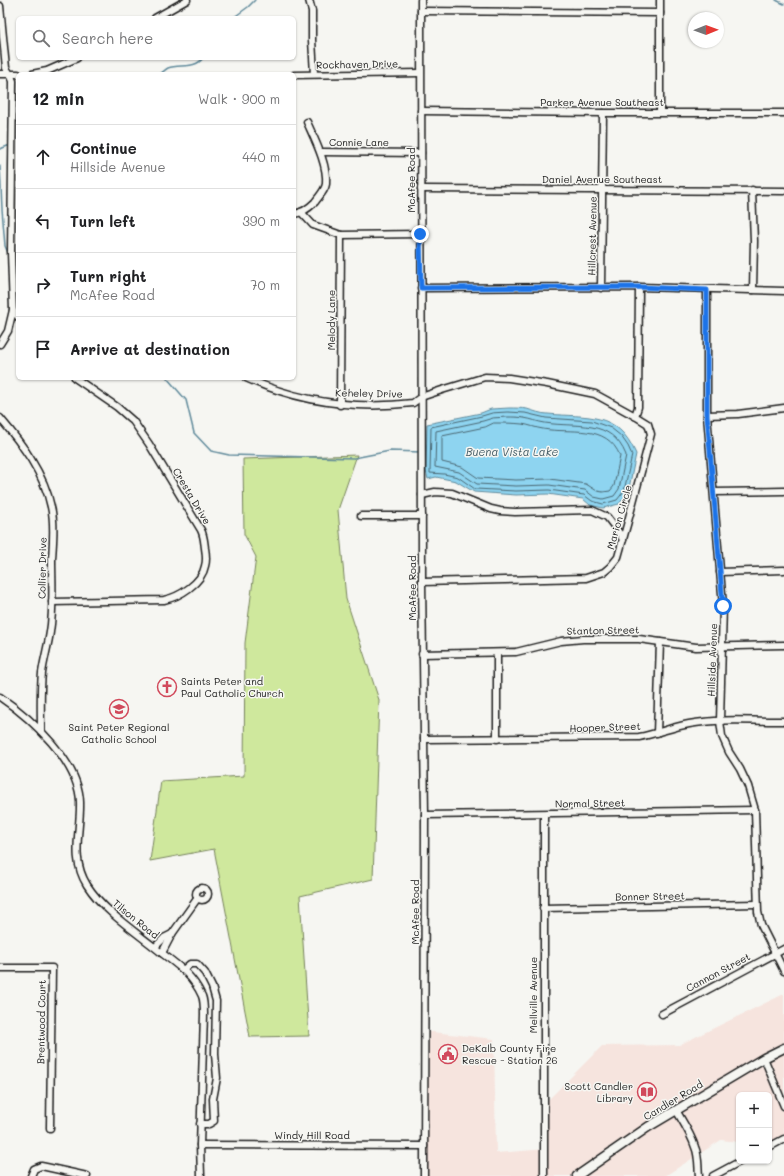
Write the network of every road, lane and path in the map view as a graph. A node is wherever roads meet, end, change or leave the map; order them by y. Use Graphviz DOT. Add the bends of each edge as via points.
graph roads {
  1 [pos="187,0"];
  2 [pos="309,0"];
  3 [pos="420,0"];
  4 [pos="660,0"];
  5 [pos="0,6"];
  6 [pos="421,11"];
  7 [pos="660,13"];
  8 [pos="159,16"];
  9 [pos="72,60"];
  10 [pos="42,72"];
  11 [pos="420,73"];
  12 [pos="0,74"];
  13 [pos="10,74"];
  14 [pos="16,74"];
  15 [pos="314,74"];
  16 [pos="296,75"];
  17 [pos="421,111"];
  18 [pos="660,112"];
  19 [pos="603,113"];
  20 [pos="784,113"];
  21 [pos="307,122"];
  22 [pos="321,152"];
  23 [pos="421,153"];
  24 [pos="15,170"];
  25 [pos="421,189"];
  26 [pos="602,189"];
  27 [pos="752,190"];
  28 [pos="784,190"];
  29 [pos="301,212"];
  30 [pos="296,213"];
  31 [pos="420,234"];
  32 [pos="341,235"];
  33 [pos="15,251"];
  34 [pos="639,287"];
  35 [pos="421,288"];
  36 [pos="601,288"];
  37 [pos="707,290"];
  38 [pos="753,290"];
  39 [pos="784,291"];
  40 [pos="13,310"];
  41 [pos="16,314"];
  42 [pos="0,344"];
  43 [pos="78,380"];
  44 [pos="262,381"];
  45 [pos="421,397"];
  46 [pos="340,405"];
  47 [pos="784,408"];
  48 [pos="707,415"];
  49 [pos="635,416"];
  50 [pos="0,418"];
  51 [pos="784,491"];
  52 [pos="714,492"];
  53 [pos="422,495"];
  54 [pos="361,516"];
  55 [pos="422,516"];
  56 [pos="623,540"];
  57 [pos="784,570"];
  58 [pos="720,572"];
  59 [pos="422,582"];
  60 [pos="52,602"];
  61 [pos="660,642"];
  62 [pos="784,645"];
  63 [pos="723,646"];
  64 [pos="498,653"];
  65 [pos="422,654"];
  66 [pos="0,697"];
  67 [pos="720,721"];
  68 [pos="784,721"];
  69 [pos="41,731"];
  70 [pos="657,733"];
  71 [pos="424,739"];
  72 [pos="497,739"];
  73 [pos="755,810"];
  74 [pos="544,814"];
  75 [pos="425,815"];
  76 [pos="197,899"];
  77 [pos="757,904"];
  78 [pos="543,908"];
  79 [pos="172,934"];
  80 [pos="155,947"];
  81 [pos="784,949"];
  82 [pos="162,953"];
  83 [pos="774,954"];
  84 [pos="0,968"];
  85 [pos="183,970"];
  86 [pos="784,971"];
  87 [pos="662,1014"];
  88 [pos="784,1048"];
  89 [pos="764,1058"];
  90 [pos="784,1106"];
  91 [pos="676,1110"];
  92 [pos="200,1124"];
  93 [pos="50,1128"];
  94 [pos="784,1139"];
  95 [pos="200,1145"];
  96 [pos="772,1145"];
  97 [pos="424,1146"];
  98 [pos="736,1164"];
  99 [pos="31,1176"];
  100 [pos="87,1176"];
  101 [pos="201,1176"];
  102 [pos="424,1176"];
  103 [pos="544,1176"];
  104 [pos="577,1176"];
  105 [pos="699,1176"];
  106 [pos="713,1176"];
  1 -- 8 [label="street"];
  2 -- 15 [label="street" via="312,11"];
  3 -- 6 [label="street, McAfee Road"];
  4 -- 7 [label="street"];
  5 -- 13 [label="street" via="6,68"];
  6 -- 7 [label="street"];
  6 -- 11 [label="street, McAfee Road"];
  7 -- 18 [label="street"];
  9 -- 10 [label="street"];
  11 -- 15 [label="street, Rockhaven Drive"];
  11 -- 17 [label="street, McAfee Road"];
  12 -- 13 [label="street"];
  13 -- 14 [label="street"];
  13 -- 24 [label="street" via="13,81"];
  15 -- 16 [label="street, Rockhaven Drive"];
  17 -- 19 [label="street, Parker Avenue Southeast"];
  17 -- 23 [label="street, McAfee Road"];
  18 -- 19 [label="street, Parker Avenue Southeast"];
  18 -- 20 [label="street, Parker Avenue Southeast"];
  19 -- 26 [label="street, Hillcrest Avenue"];
  21 -- 22 [label="street"];
  22 -- 23 [label="street, Connie Lane"];
  22 -- 29 [label="street" via="326,184 322,194 310,207"];
  23 -- 25 [label="street, McAfee Road"];
  24 -- 33 [label="street"];
  25 -- 26 [label="street, Daniel Avenue Southeast"];
  25 -- 31 [label="street, McAfee Road"];
  26 -- 27 [label="street, Daniel Avenue Southeast"];
  26 -- 36 [label="street, Hillcrest Avenue"];
  27 -- 28 [label="street, Daniel Avenue Southeast"];
  27 -- 38 [label="street"];
  29 -- 30 [label="street"];
  29 -- 32 [label="street" via="313,225"];
  31 -- 32 [label="street"];
  31 -- 35 [label="street, McAfee Road"];
  32 -- 46 [label="street, Melody Lane"];
  33 -- 40 [label="street"];
  34 -- 36 [label="street"];
  34 -- 37 [label="street"];
  34 -- 49 [label="street" via="638,407"];
  35 -- 36 [label="street"];
  35 -- 45 [label="street, McAfee Road"];
  37 -- 38 [label="street"];
  37 -- 48 [label="street, Hillside Avenue"];
  38 -- 39 [label="street"];
  40 -- 41 [label="street"];
  40 -- 42 [label="street" via="8,331"];
  43 -- 60 [label="street, Cresta Drive" via="133,422 149,444 201,530 204,537 206,566 202,576 187,590 176,597 164,600"];
  44 -- 46 [label="street, Keheley Drive" via="303,398"];
  45 -- 46 [label="street, Keheley Drive" via="413,403 403,404"];
  45 -- 49 [label="street, Keheley Drive" via="485,377 509,378 595,394"];
  45 -- 53 [label="street, McAfee Road"];
  47 -- 48 [label="street"];
  48 -- 52 [label="street, Hillside Avenue"];
  49 -- 56 [label="street, Marion Circle" via="648,424 650,434"];
  50 -- 60 [label="street, Collier Drive" via="26,451 43,483 51,508"];
  51 -- 52 [label="street"];
  52 -- 58 [label="street, Hillside Avenue"];
  53 -- 55 [label="street, McAfee Road"];
  53 -- 56 [label="street" via="435,492 452,493 491,509 515,512 592,510 607,517"];
  54 -- 55 [label="street"];
  55 -- 59 [label="street, McAfee Road"];
  56 -- 59 [label="street, Marion Circle" via="618,557 610,567 598,575 586,578"];
  57 -- 58 [label="street"];
  58 -- 63 [label="street, Hillside Avenue"];
  59 -- 65 [label="street, McAfee Road"];
  60 -- 69 [label="street, Collier Drive" via="50,632 42,676"];
  61 -- 63 [label="street, Stanton Street" via="696,647"];
  61 -- 64 [label="street, Stanton Street" via="583,638 516,652"];
  61 -- 70 [label="street"];
  62 -- 63 [label="street, Stanton Street"];
  63 -- 67 [label="street, Hillside Avenue"];
  64 -- 65 [label="street, Stanton Street"];
  64 -- 72 [label="street"];
  65 -- 71 [label="street, McAfee Road"];
  66 -- 69 [label="street, Tilson Road" via="14,706"];
  67 -- 68 [label="street, Hooper Street"];
  67 -- 70 [label="street, Hooper Street" via="690,724"];
  67 -- 73 [label="street, Hillside Avenue" via="722,736 748,786"];
  69 -- 80 [label="street, Tilson Road" via="69,766 79,789 77,859 86,884 102,904"];
  70 -- 72 [label="street, Hooper Street" via="626,738"];
  71 -- 72 [label="street, Hooper Street"];
  71 -- 75 [label="street, McAfee Road"];
  73 -- 74 [label="street, Normal Street"];
  73 -- 77 [label="street, Hillside Avenue"];
  74 -- 75 [label="street, Normal Street"];
  74 -- 78 [label="street, Mellville Avenue"];
  75 -- 97 [label="street, McAfee Road"];
  76 -- 79 [label="street"];
  77 -- 78 [label="street, Bonner Street"];
  77 -- 83 [label="street, Hillside Avenue" via="761,925"];
  78 -- 103 [label="street, Mellville Avenue"];
  79 -- 80 [label="street"];
  79 -- 82 [label="street"];
  80 -- 82 [label="street, Tilson Road"];
  81 -- 83 [label="street, Cannon Street"];
  82 -- 85 [label="street, Tilson Road"];
  83 -- 86 [label="street, Hillside Avenue"];
  83 -- 87 [label="street, Cannon Street"];
  84 -- 93 [label="street, Brentwood Court" via="52,968"];
  85 -- 92 [label="street, Tilson Road" via="203,998"];
  85 -- 92 [label="street" via="190,964 197,964 205,973 216,1001 215,1054 218,1078 214,1099 214,1121"];
  88 -- 89 [label="main road, Candler Road"];
  89 -- 90 [label="street"];
  89 -- 91 [label="main road, Candler Road"];
  91 -- 104 [label="main road, Candler Road"];
  91 -- 105 [label="street" via="696,1148"];
  92 -- 95 [label="street, Tilson Road"];
  94 -- 96 [label="street"];
  95 -- 97 [label="street, Windy Hill Road"];
  95 -- 101 [label="street, Tilson Road"];
  97 -- 102 [label="street, McAfee Road"];
  98 -- 106 [label="street"];
  99 -- 100 [label="street" via="34,1169 41,1166"];
}
